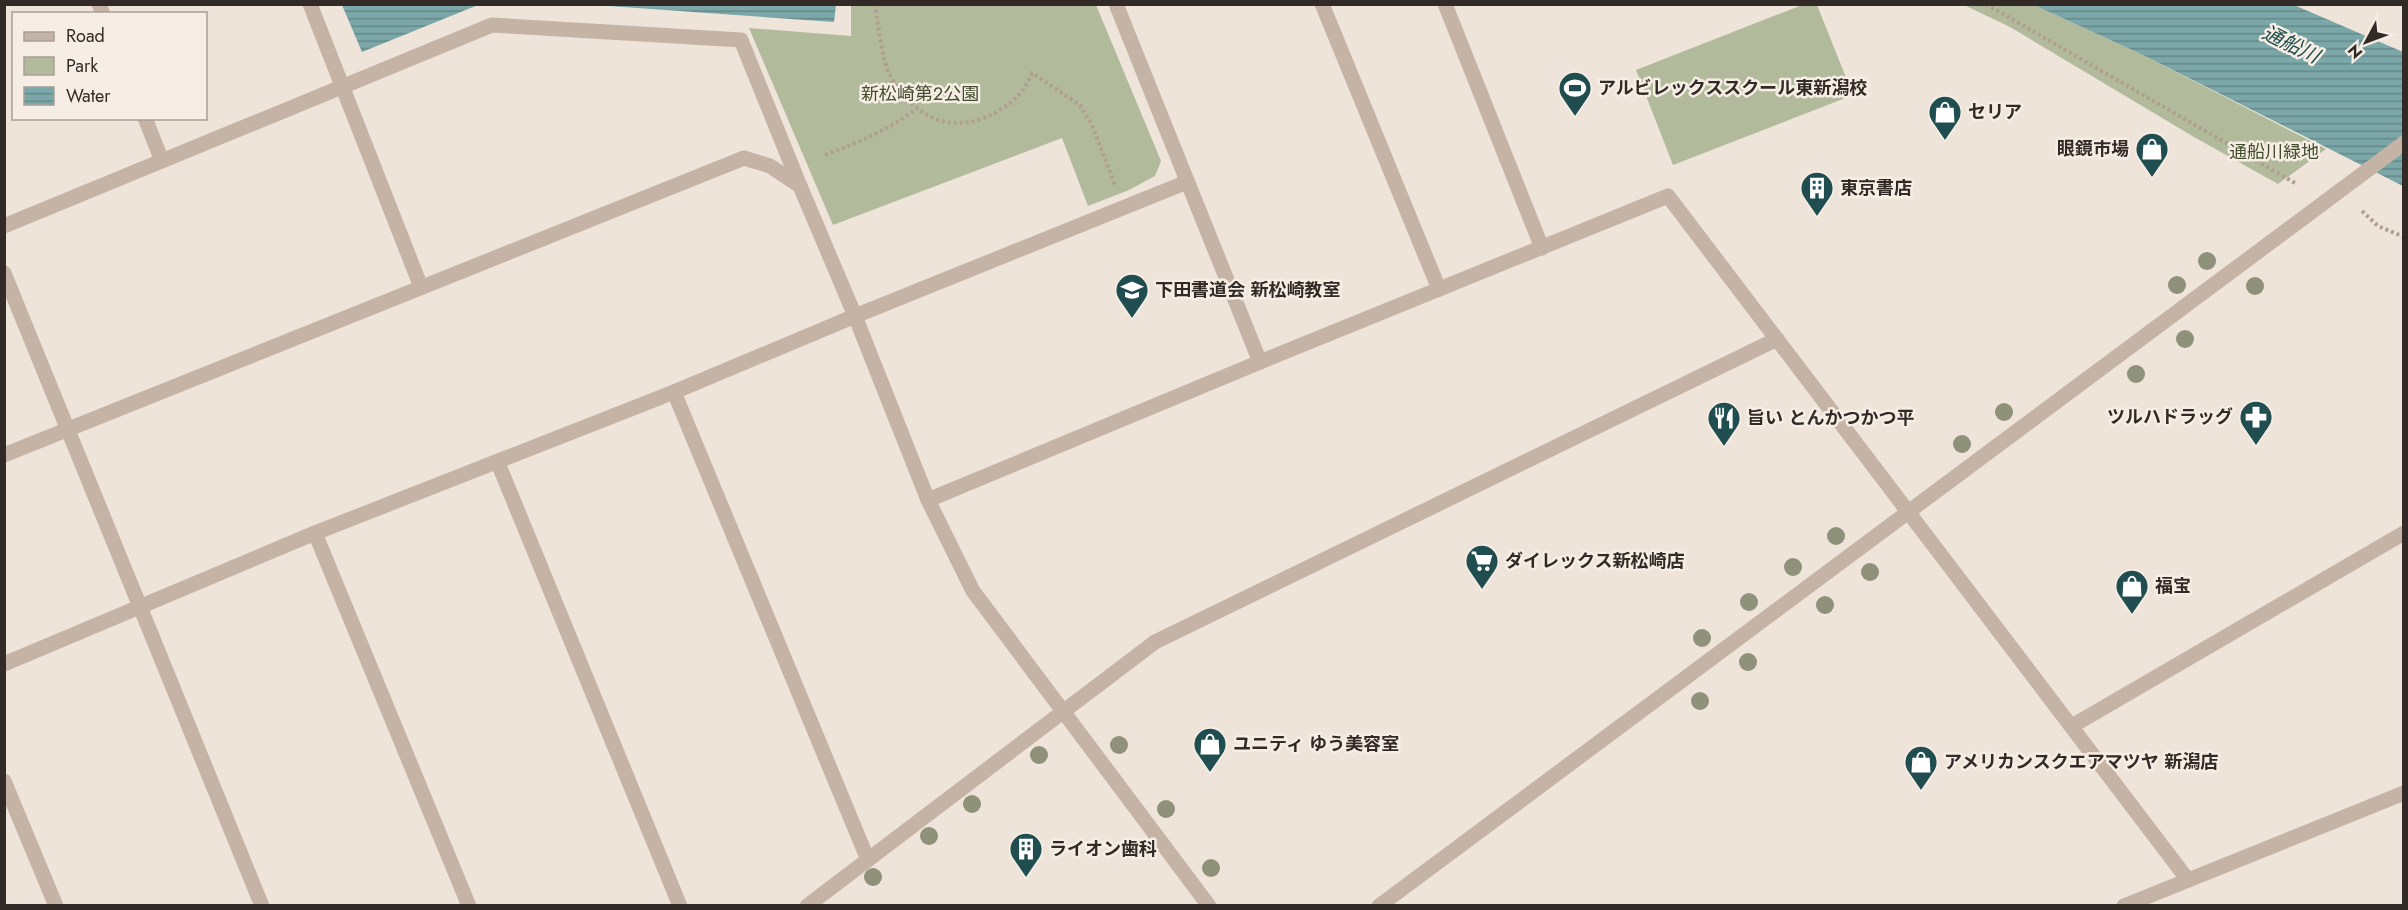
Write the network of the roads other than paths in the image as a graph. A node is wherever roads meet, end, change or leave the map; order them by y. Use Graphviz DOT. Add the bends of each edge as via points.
graph roads {
  1 [pos="310,4"];
  2 [pos="1116,4"];
  3 [pos="1323,4"];
  4 [pos="1445,4"];
  5 [pos="342,87"];
  6 [pos="146,120"];
  7 [pos="2403,143"];
  8 [pos="162,161"];
  9 [pos="1187,182"];
  10 [pos="800,186"];
  11 [pos="4,226"];
  12 [pos="1542,248"];
  13 [pos="4,273"];
  14 [pos="422,287"];
  15 [pos="1439,289"];
  16 [pos="855,316"];
  17 [pos="1777,339"];
  18 [pos="1260,362"];
  19 [pos="674,392"];
  20 [pos="67,430"];
  21 [pos="4,455"];
  22 [pos="498,463"];
  23 [pos="928,500"];
  24 [pos="1909,512"];
  25 [pos="315,533"];
  26 [pos="2403,533"];
  27 [pos="138,606"];
  28 [pos="4,663"];
  29 [pos="1063,713"];
  30 [pos="2072,726"];
  31 [pos="4,781"];
  32 [pos="2403,793"];
  33 [pos="868,860"];
  34 [pos="2188,880"];
  35 [pos="56,906"];
  36 [pos="262,906"];
  37 [pos="470,906"];
  38 [pos="680,906"];
  39 [pos="807,906"];
  40 [pos="1209,906"];
  41 [pos="1379,906"];
  42 [pos="2124,906"];
  1 -- 5 [label="street"];
  2 -- 9 [label="street"];
  3 -- 15 [label="street"];
  4 -- 12 [label="street"];
  5 -- 8 [label="street"];
  5 -- 10 [label="street" via="492,25 741,40"];
  5 -- 14 [label="street"];
  6 -- 8 [label="street"];
  7 -- 24 [label="street"];
  8 -- 11 [label="street"];
  9 -- 16 [label="street"];
  9 -- 18 [label="street"];
  10 -- 14 [label="street" via="770,166 744,158"];
  10 -- 16 [label="street"];
  12 -- 15 [label="street"];
  12 -- 17 [label="street" via="1668,196"];
  13 -- 20 [label="street"];
  14 -- 20 [label="street"];
  15 -- 18 [label="street"];
  16 -- 19 [label="street"];
  16 -- 23 [label="street"];
  17 -- 24 [label="street"];
  17 -- 29 [label="street" via="1155,642"];
  18 -- 23 [label="street"];
  19 -- 22 [label="street"];
  19 -- 33 [label="street"];
  20 -- 21 [label="street"];
  20 -- 27 [label="street"];
  22 -- 25 [label="street"];
  22 -- 38 [label="street"];
  23 -- 29 [label="street" via="973,591"];
  24 -- 30 [label="street"];
  24 -- 41 [label="street"];
  25 -- 27 [label="street"];
  25 -- 37 [label="street"];
  26 -- 30 [label="street"];
  27 -- 28 [label="street"];
  27 -- 36 [label="street"];
  29 -- 33 [label="street"];
  29 -- 40 [label="street"];
  30 -- 34 [label="street"];
  31 -- 35 [label="street"];
  32 -- 34 [label="street"];
  33 -- 39 [label="street"];
  34 -- 42 [label="street"];
}
